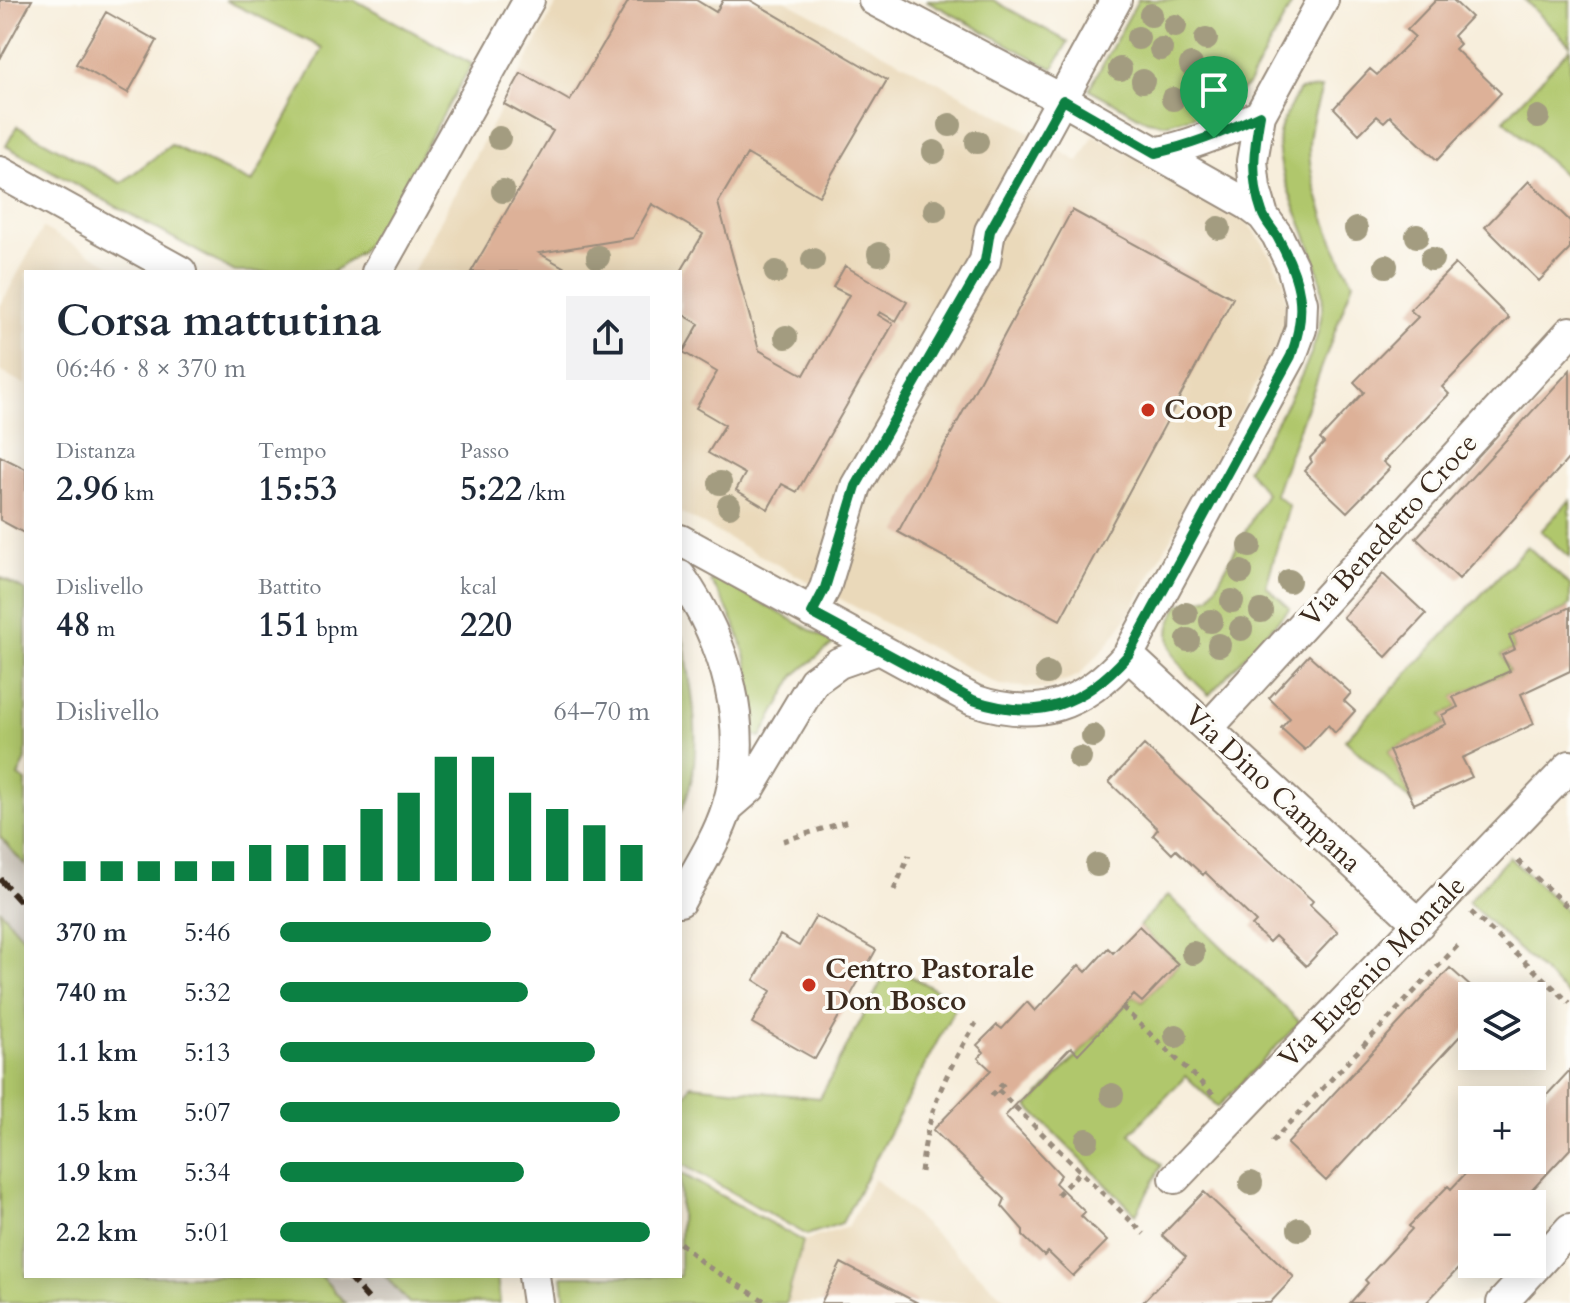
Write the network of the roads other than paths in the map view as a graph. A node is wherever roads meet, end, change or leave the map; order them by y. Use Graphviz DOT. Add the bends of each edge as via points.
graph roads {
  1 [pos="529,0"];
  2 [pos="874,0"];
  3 [pos="1116,0"];
  4 [pos="1323,0"];
  5 [pos="1063,100"];
  6 [pos="1260,115"];
  7 [pos="1155,153"];
  8 [pos="0,172"];
  9 [pos="1263,216"];
  10 [pos="177,270"];
  11 [pos="378,270"];
  12 [pos="1570,332"];
  13 [pos="682,541"];
  14 [pos="682,579"];
  15 [pos="812,613"];
  16 [pos="879,649"];
  17 [pos="1128,655"];
  18 [pos="1208,728"];
  19 [pos="1570,766"];
  20 [pos="727,808"];
  21 [pos="682,897"];
  22 [pos="1419,924"];
  23 [pos="1175,1178"];
  24 [pos="1570,1229"];
  25 [pos="534,1278"];
  26 [pos="538,1303"];
  27 [pos="1502,1303"];
  1 -- 11 [label="street"];
  2 -- 5 [label="street"];
  3 -- 5 [label="street"];
  4 -- 6 [label="street"];
  5 -- 7 [label="street"];
  5 -- 15 [label="street" via="990,231 985,261 856,486 825,588"];
  6 -- 7 [label="street" via="1214,138"];
  6 -- 9 [label="street" via="1252,161"];
  7 -- 9 [label="street"];
  8 -- 10 [label="street"];
  9 -- 17 [label="street" via="1292,266 1302,303 1301,329"];
  12 -- 18 [label="street, Via Benedetto Croce"];
  13 -- 15 [label="street"];
  14 -- 20 [label="street" via="725,662 737,733"];
  15 -- 16 [label="street"];
  16 -- 17 [label="street" via="973,700 1029,712 1081,696"];
  16 -- 20 [label="street" via="839,663 814,681 750,788"];
  17 -- 18 [label="street, Via Dino Campana"];
  18 -- 22 [label="street, Via Dino Campana"];
  19 -- 22 [label="street, Via Eugenio Montale"];
  20 -- 21 [label="street"];
  22 -- 23 [label="street, Via Eugenio Montale"];
  24 -- 27 [label="street"];
  25 -- 26 [label="street"];
}
